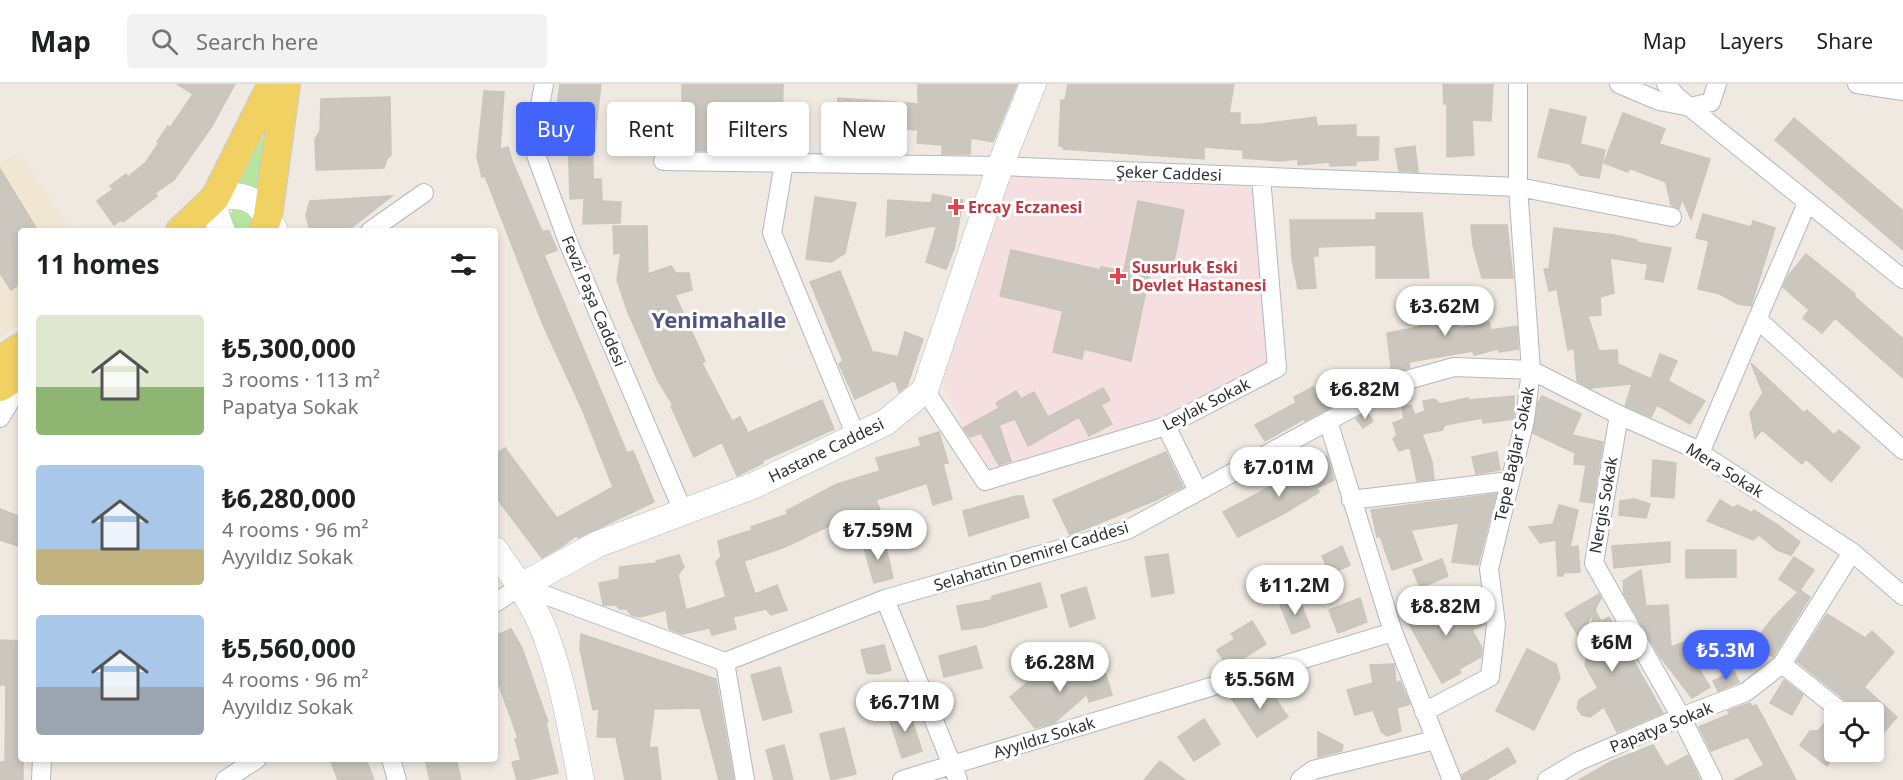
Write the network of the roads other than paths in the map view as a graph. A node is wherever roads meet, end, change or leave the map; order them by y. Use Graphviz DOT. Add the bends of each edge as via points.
graph roads {
  1 [pos="272,84"];
  2 [pos="286,84"];
  3 [pos="544,84"];
  4 [pos="1033,84"];
  5 [pos="1518,84"];
  6 [pos="1620,84"];
  7 [pos="1666,84"];
  8 [pos="1717,84"];
  9 [pos="1857,84"];
  10 [pos="1903,92"];
  11 [pos="1690,107"];
  12 [pos="663,161"];
  13 [pos="784,163"];
  14 [pos="1000,166"];
  15 [pos="1261,177"];
  16 [pos="1518,187"];
  17 [pos="424,193"];
  18 [pos="215,198"];
  19 [pos="1807,203"];
  20 [pos="1672,217"];
  21 [pos="269,226"];
  22 [pos="183,228"];
  23 [pos="221,228"];
  24 [pos="374,228"];
  25 [pos="1903,279"];
  26 [pos="1757,319"];
  27 [pos="18,349"];
  28 [pos="0,361"];
  29 [pos="1531,370"];
  30 [pos="18,376"];
  31 [pos="0,387"];
  32 [pos="18,388"];
  33 [pos="926,390"];
  34 [pos="1618,415"];
  35 [pos="0,418"];
  36 [pos="1328,421"];
  37 [pos="1166,426"];
  38 [pos="856,436"];
  39 [pos="1903,450"];
  40 [pos="1700,453"];
  41 [pos="1510,482"];
  42 [pos="1198,491"];
  43 [pos="1351,500"];
  44 [pos="683,512"];
  45 [pos="1852,552"];
  46 [pos="498,554"];
  47 [pos="521,586"];
  48 [pos="1903,596"];
  49 [pos="885,599"];
  50 [pos="498,601"];
  51 [pos="1393,632"];
  52 [pos="725,662"];
  53 [pos="1782,664"];
  54 [pos="1830,702"];
  55 [pos="1424,712"];
  56 [pos="1681,717"];
  57 [pos="1435,740"];
  58 [pos="42,762"];
  59 [pos="252,762"];
  60 [pos="392,762"];
  61 [pos="956,772"];
  62 [pos="41,780"];
  63 [pos="225,780"];
  64 [pos="397,780"];
  65 [pos="581,780"];
  66 [pos="745,780"];
  67 [pos="902,780"];
  68 [pos="1300,780"];
  69 [pos="1452,780"];
  70 [pos="1547,780"];
  71 [pos="1713,780"];
  1 -- 18 [label="main road"];
  2 -- 21 [label="main road"];
  3 -- 44 [label="street, Fevzi Paşa Caddesi" via="535,132 536,155 568,242"];
  4 -- 14 [label="street"];
  5 -- 16 [label="street, Tepe Bağlar Sokak"];
  6 -- 11 [label="street" via="1659,101"];
  7 -- 11 [label="street"];
  8 -- 11 [label="street" via="1711,102"];
  9 -- 10 [label="street"];
  11 -- 19 [label="street"];
  12 -- 13 [label="street, Şeker Caddesi"];
  13 -- 14 [label="street, Şeker Caddesi"];
  13 -- 38 [label="street" via="772,233"];
  14 -- 15 [label="street, Şeker Caddesi"];
  14 -- 33 [label="street"];
  15 -- 16 [label="street, Şeker Caddesi"];
  15 -- 37 [label="street, Leylak Sokak" via="1277,368"];
  16 -- 20 [label="street, Şeker Caddesi"];
  16 -- 29 [label="street, Tepe Bağlar Sokak"];
  17 -- 24 [label="street"];
  18 -- 21 [label="street" via="249,198 259,205"];
  18 -- 22 [label="main road"];
  18 -- 23 [label="street"];
  19 -- 25 [label="street"];
  19 -- 26 [label="street"];
  26 -- 39 [label="street"];
  26 -- 40 [label="street"];
  27 -- 28 [label="main road"];
  29 -- 34 [label="street, Mera Sokak"];
  29 -- 36 [label="street, Selahattin Demirel Caddesi" via="1454,367 1400,382"];
  29 -- 41 [label="street, Tepe Bağlar Sokak" via="1525,420"];
  30 -- 31 [label="main road"];
  32 -- 35 [label="street"];
  33 -- 37 [label="street, Leylak Sokak" via="985,481"];
  33 -- 38 [label="street, Hastane Caddesi" via="886,422"];
  34 -- 40 [label="street, Mera Sokak"];
  34 -- 56 [label="street, Nergis Sokak" via="1594,563"];
  36 -- 42 [label="street, Selahattin Demirel Caddesi"];
  36 -- 43 [label="street"];
  37 -- 42 [label="street"];
  38 -- 44 [label="street, Hastane Caddesi" via="755,485"];
  40 -- 45 [label="street, Mera Sokak"];
  41 -- 43 [label="street"];
  41 -- 55 [label="street, Tepe Bağlar Sokak" via="1490,569 1496,625 1490,677"];
  42 -- 49 [label="street, Selahattin Demirel Caddesi" via="1127,530"];
  43 -- 51 [label="street"];
  44 -- 47 [label="street, Hastane Caddesi" via="598,544"];
  45 -- 48 [label="street, Mera Sokak"];
  45 -- 53 [label="street, Papatya Sokak"];
  46 -- 47 [label="street"];
  47 -- 50 [label="street"];
  47 -- 52 [label="street"];
  47 -- 65 [label="street" via="544,631 565,695"];
  49 -- 52 [label="street, Selahattin Demirel Caddesi"];
  49 -- 61 [label="street"];
  51 -- 55 [label="street"];
  51 -- 61 [label="street, Ayyıldız Sokak"];
  52 -- 66 [label="street"];
  53 -- 54 [label="street"];
  53 -- 56 [label="street, Papatya Sokak" via="1746,692"];
  55 -- 57 [label="street"];
  56 -- 70 [label="street, Papatya Sokak" via="1580,761"];
  56 -- 71 [label="street, Nergis Sokak"];
  57 -- 68 [label="street" via="1313,771"];
  57 -- 69 [label="street"];
  58 -- 62 [label="street"];
  59 -- 63 [label="street"];
  60 -- 64 [label="street"];
  61 -- 67 [label="street, Ayyıldız Sokak"];
}
